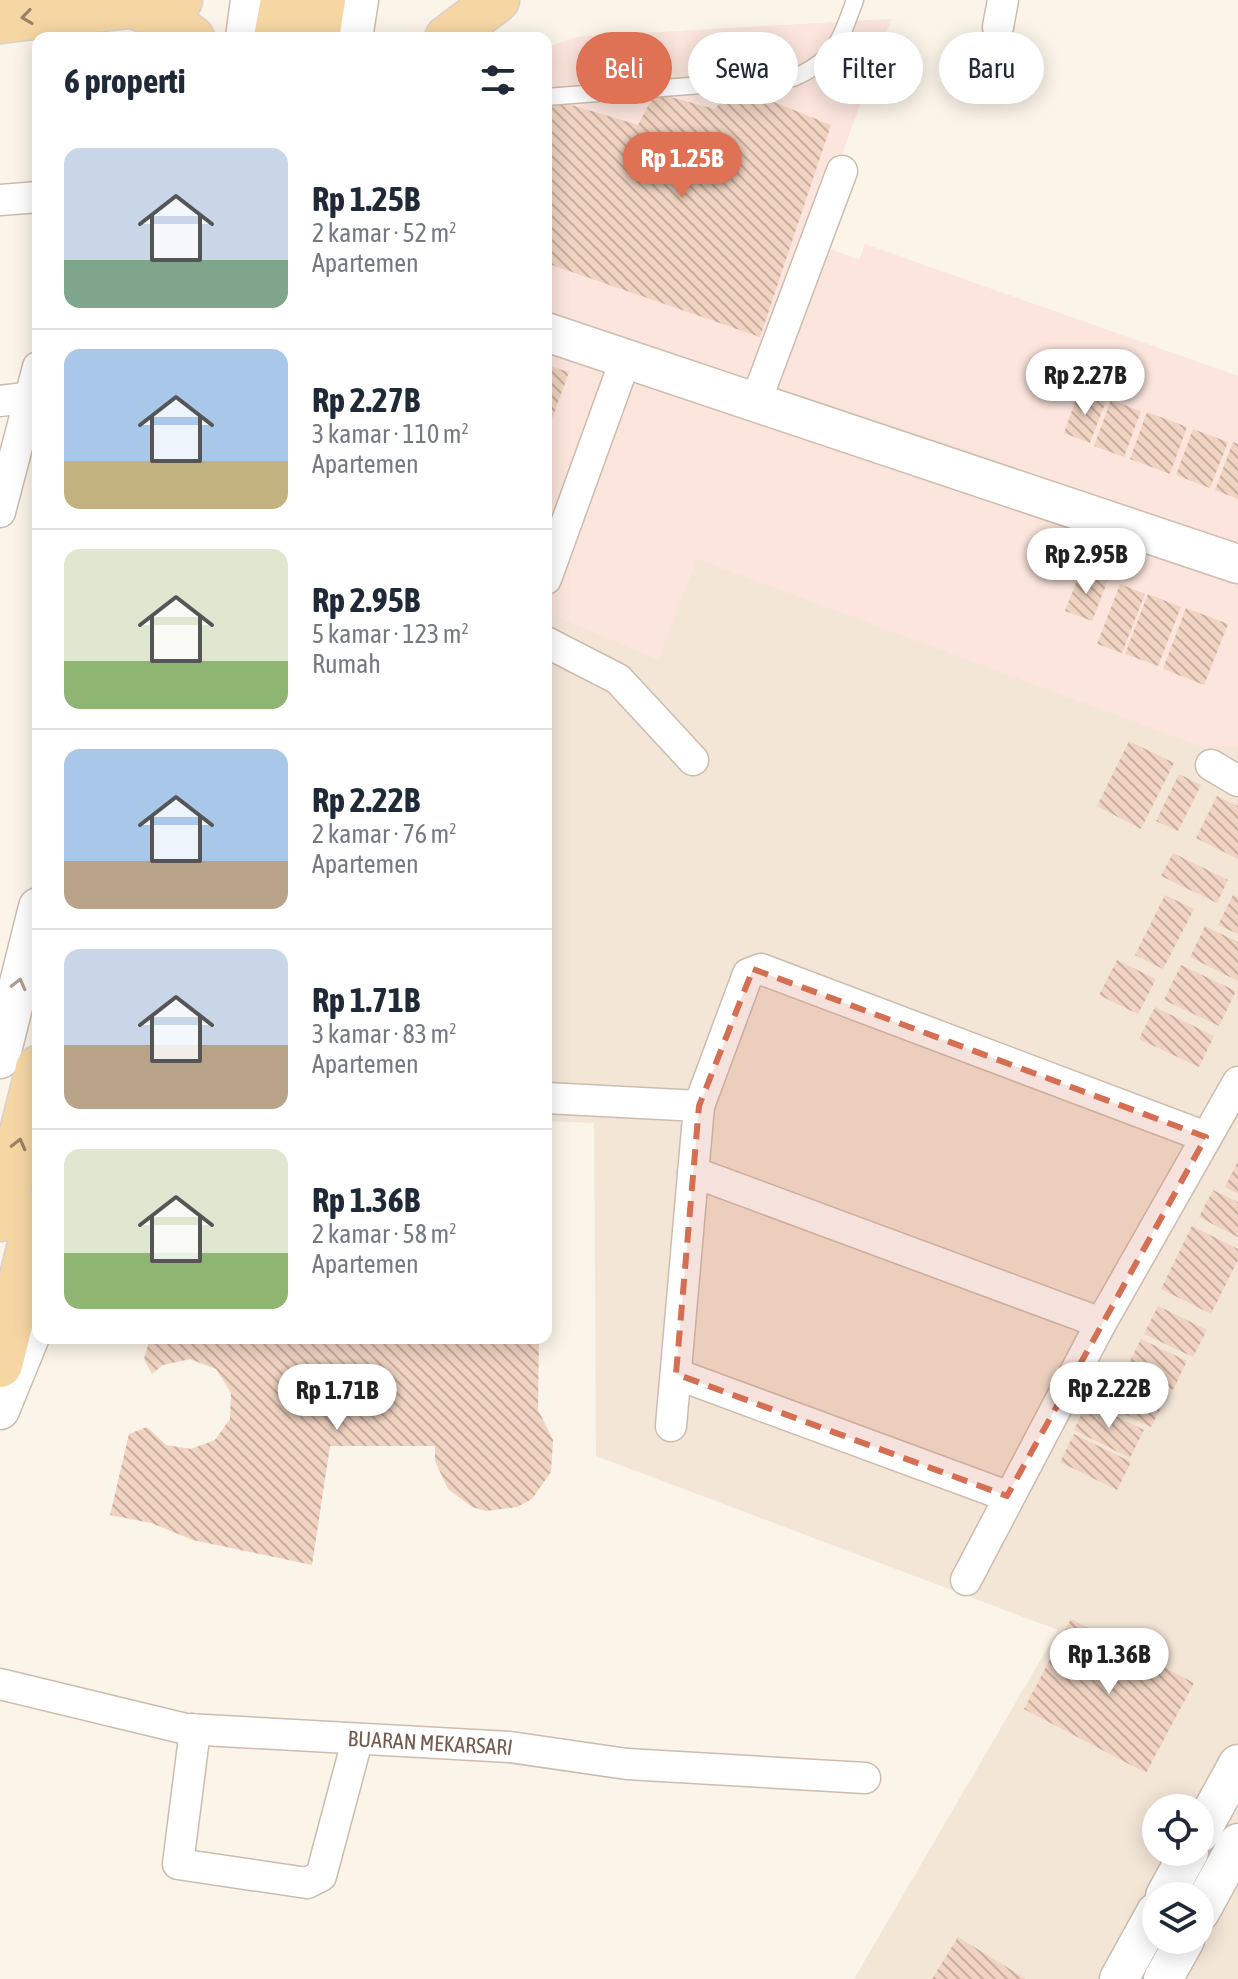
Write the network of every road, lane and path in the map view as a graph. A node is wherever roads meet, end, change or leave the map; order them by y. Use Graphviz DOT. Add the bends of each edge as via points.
graph roads {
  1 [pos="180,0"];
  2 [pos="250,0"];
  3 [pos="283,0"];
  4 [pos="323,0"];
  5 [pos="359,0"];
  6 [pos="497,0"];
  7 [pos="855,0"];
  8 [pos="115,16"];
  9 [pos="0,21"];
  10 [pos="184,32"];
  11 [pos="246,32"];
  12 [pos="277,32"];
  13 [pos="318,32"];
  14 [pos="354,32"];
  15 [pos="455,32"];
  16 [pos="552,97"];
  17 [pos="842,171"];
  18 [pos="32,197"];
  19 [pos="0,200"];
  20 [pos="552,334"];
  21 [pos="626,358"];
  22 [pos="32,397"];
  23 [pos="0,401"];
  24 [pos="756,401"];
  25 [pos="0,512"];
  26 [pos="552,562"];
  27 [pos="1238,564"];
  28 [pos="552,645"];
  29 [pos="693,760"];
  30 [pos="1211,765"];
  31 [pos="1238,781"];
  32 [pos="32,931"];
  33 [pos="0,1059"];
  34 [pos="1238,1082"];
  35 [pos="32,1092"];
  36 [pos="552,1098"];
  37 [pos="699,1106"];
  38 [pos="1206,1137"];
  39 [pos="693,1172"];
  40 [pos="0,1219"];
  41 [pos="32,1236"];
  42 [pos="1101,1323"];
  43 [pos="32,1332"];
  44 [pos="0,1365"];
  45 [pos="676,1374"];
  46 [pos="0,1410"];
  47 [pos="671,1426"];
  48 [pos="1007,1496"];
  49 [pos="966,1580"];
  50 [pos="0,1684"];
  51 [pos="192,1729"];
  52 [pos="357,1741"];
  53 [pos="1238,1764"];
  54 [pos="865,1778"];
  55 [pos="1214,1808"];
  56 [pos="1238,1843"];
  57 [pos="1214,1887"];
  58 [pos="1142,1937"];
  59 [pos="1177,1954"];
  60 [pos="1119,1979"];
  61 [pos="1163,1979"];
  1 -- 8 [label="main road"];
  2 -- 11 [label="street"];
  3 -- 12 [label="main road"];
  4 -- 13 [label="main road"];
  5 -- 14 [label="street"];
  6 -- 15 [label="main road"];
  7 -- 16 [label="lane" via="836,49 819,67 793,78"];
  8 -- 9 [label="main road, one-way"];
  8 -- 10 [label="main road" via="168,20"];
  17 -- 24 [label="street"];
  18 -- 19 [label="street"];
  20 -- 21 [label="street"];
  21 -- 24 [label="street"];
  21 -- 26 [label="street"];
  22 -- 23 [label="street"];
  22 -- 25 [label="street"];
  24 -- 27 [label="street"];
  28 -- 29 [label="street" via="618,679"];
  30 -- 31 [label="street"];
  33 -- 32 [label="street, one-way"];
  34 -- 38 [label="street"];
  40 -- 35 [label="main road, one-way"];
  36 -- 37 [label="street"];
  37 -- 38 [label="street" via="748,974 761,969"];
  37 -- 39 [label="street"];
  38 -- 42 [label="street"];
  39 -- 42 [label="street"];
  39 -- 45 [label="street"];
  41 -- 44 [label="main road"];
  42 -- 48 [label="street"];
  43 -- 46 [label="street"];
  45 -- 47 [label="street"];
  45 -- 48 [label="street"];
  48 -- 49 [label="street"];
  50 -- 51 [label="street, BUARAN MEKARSARI"];
  51 -- 52 [label="street, BUARAN MEKARSARI"];
  51 -- 52 [label="street" via="178,1864 307,1883 321,1876"];
  52 -- 54 [label="street, BUARAN MEKARSARI" via="510,1747 627,1764"];
  53 -- 55 [label="street"];
  56 -- 57 [label="street"];
  58 -- 60 [label="street"];
  59 -- 61 [label="street"];
}
